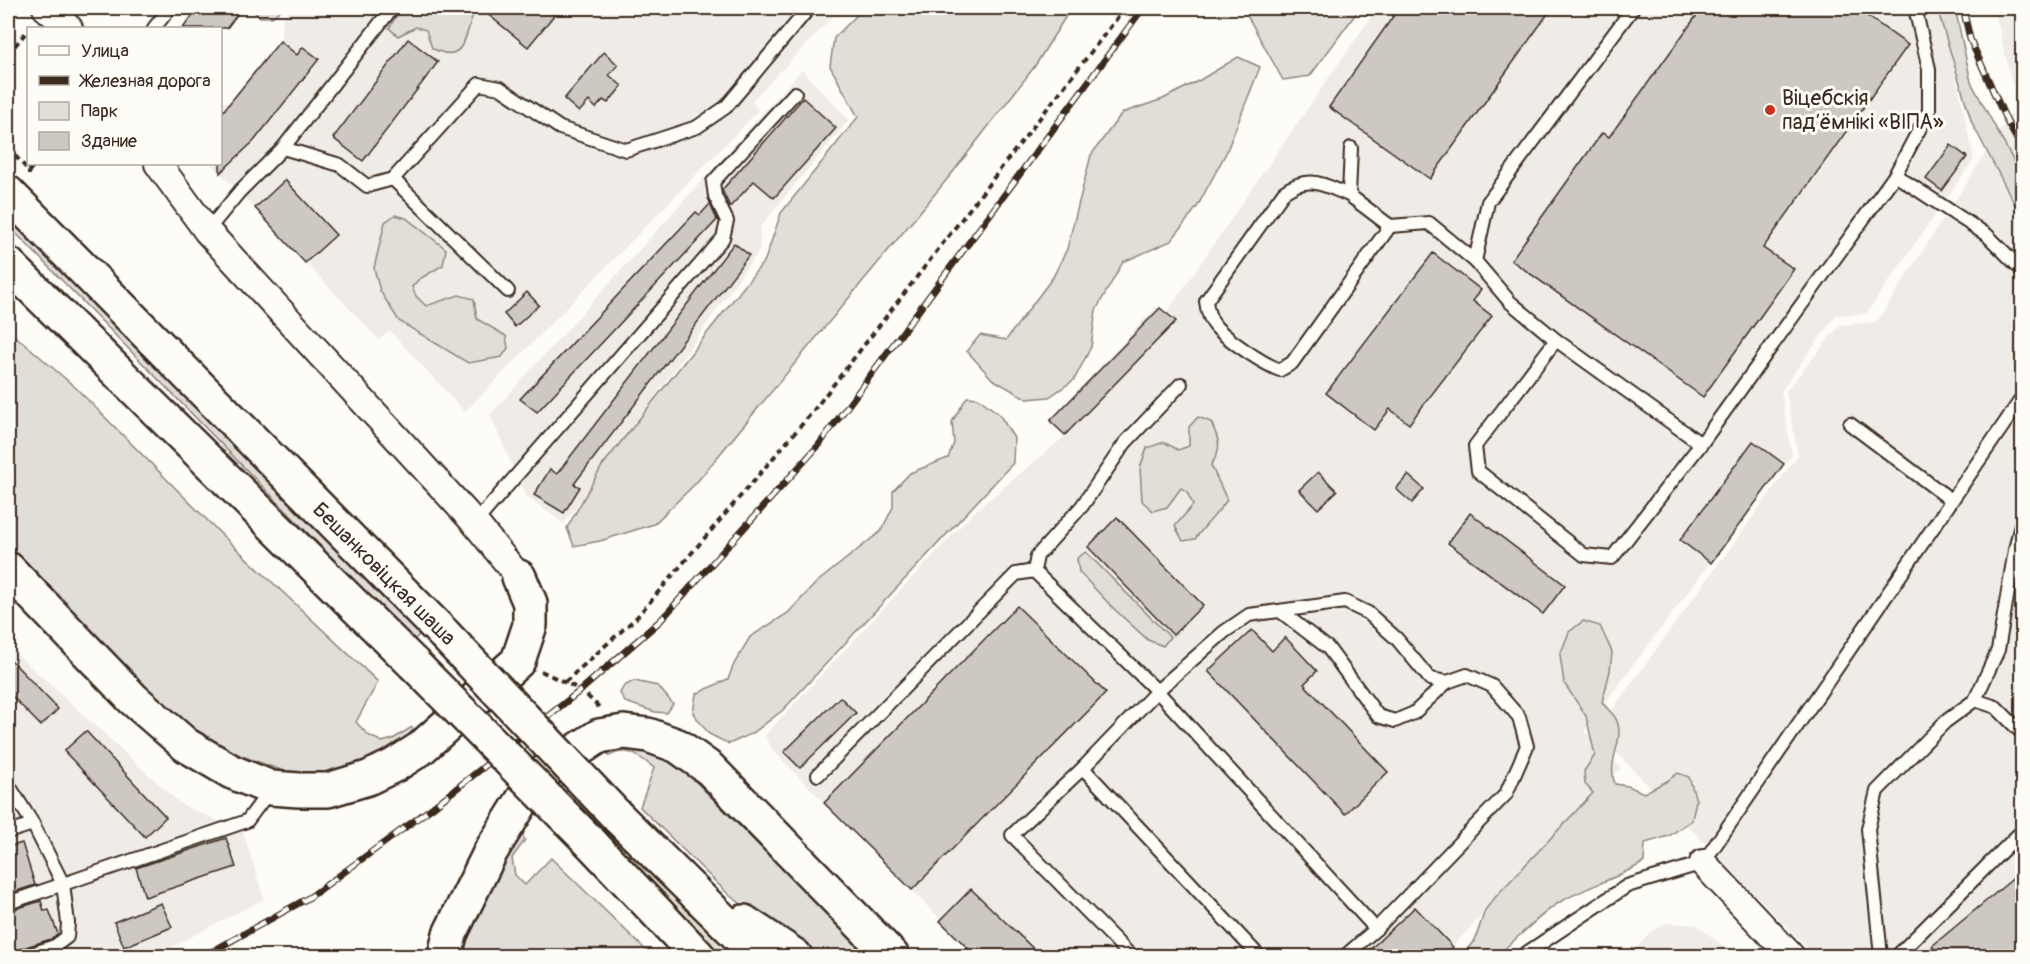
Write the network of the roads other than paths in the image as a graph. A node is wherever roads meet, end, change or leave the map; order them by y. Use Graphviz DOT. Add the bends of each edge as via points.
graph roads {
  1 [pos="46,8"];
  2 [pos="170,8"];
  3 [pos="392,8"];
  4 [pos="809,8"];
  5 [pos="1633,8"];
  6 [pos="1915,8"];
  7 [pos="68,27"];
  8 [pos="155,27"];
  9 [pos="795,93"];
  10 [pos="283,148"];
  11 [pos="1351,148"];
  12 [pos="159,165"];
  13 [pos="1895,175"];
  14 [pos="393,179"];
  15 [pos="18,182"];
  16 [pos="1349,195"];
  17 [pos="1390,226"];
  18 [pos="207,231"];
  19 [pos="1474,261"];
  20 [pos="8,264"];
  21 [pos="2022,270"];
  22 [pos="508,291"];
  23 [pos="1556,340"];
  24 [pos="1181,384"];
  25 [pos="2022,398"];
  26 [pos="1850,424"];
  27 [pos="1701,444"];
  28 [pos="1951,500"];
  29 [pos="2022,520"];
  30 [pos="475,523"];
  31 [pos="8,569"];
  32 [pos="1034,571"];
  33 [pos="519,577"];
  34 [pos="1280,611"];
  35 [pos="1448,682"];
  36 [pos="1157,692"];
  37 [pos="1975,700"];
  38 [pos="2022,733"];
  39 [pos="1083,768"];
  40 [pos="818,775"];
  41 [pos="8,784"];
  42 [pos="271,788"];
  43 [pos="33,824"];
  44 [pos="8,832"];
  45 [pos="2018,836"];
  46 [pos="1703,863"];
  47 [pos="687,883"];
  48 [pos="63,884"];
  49 [pos="8,903"];
  50 [pos="1376,928"];
  51 [pos="26,957"];
  52 [pos="445,957"];
  53 [pos="698,957"];
  54 [pos="759,957"];
  55 [pos="795,957"];
  56 [pos="892,957"];
  57 [pos="1131,957"];
  58 [pos="1259,957"];
  59 [pos="1345,957"];
  60 [pos="1522,957"];
  61 [pos="1791,957"];
  62 [pos="1881,957"];
  63 [pos="1897,957"];
  1 -- 7 [label="street"];
  2 -- 8 [label="lane"];
  3 -- 10 [label="lane"];
  4 -- 14 [label="lane" via="726,106 697,127 626,150 560,128 500,87 479,84"];
  5 -- 19 [label="lane" via="1488,202"];
  6 -- 13 [label="lane" via="1929,69 1929,111"];
  9 -- 30 [label="lane" via="713,182 727,221 723,238"];
  10 -- 14 [label="lane" via="340,165 367,186"];
  10 -- 18 [label="lane"];
  11 -- 16 [label="lane"];
  12 -- 18 [label="street"];
  13 -- 21 [label="lane" via="1987,234"];
  13 -- 27 [label="lane"];
  14 -- 22 [label="lane"];
  15 -- 47 [label="main road, Бешанковіцкая шаша, bridge" via="618,817"];
  16 -- 17 [label="lane"];
  16 -- 17 [label="lane" via="1316,182 1294,185 1284,192 1206,301 1207,313 1216,327 1280,370 1292,363"];
  17 -- 19 [label="lane" via="1429,223"];
  18 -- 30 [label="street"];
  19 -- 23 [label="lane" via="1509,302"];
  20 -- 53 [label="main road, Бешанковіцкая шаша, bridge" via="414,664"];
  23 -- 27 [label="lane"];
  23 -- 27 [label="lane" via="1475,446 1478,471 1584,555 1612,558"];
  24 -- 32 [label="lane" via="1125,443 1082,506 1037,556"];
  25 -- 28 [label="lane"];
  26 -- 28 [label="lane"];
  28 -- 46 [label="lane"];
  29 -- 37 [label="lane" via="1998,650"];
  30 -- 33 [label="street"];
  31 -- 42 [label="main road" via="133,699 186,745 232,772"];
  32 -- 36 [label="lane"];
  32 -- 40 [label="lane" via="1016,574"];
  33 -- 42 [label="main road" via="530,603 530,625 518,661 420,749 368,778 328,790"];
  34 -- 35 [label="lane" via="1345,602 1368,613 1430,679"];
  34 -- 35 [label="lane" via="1328,648 1378,716 1395,721 1414,713"];
  34 -- 36 [label="lane" via="1249,615 1224,632"];
  35 -- 50 [label="lane" via="1467,675 1492,686 1519,717 1527,746 1506,794"];
  36 -- 39 [label="lane"];
  36 -- 50 [label="lane"];
  37 -- 38 [label="lane" via="1996,707"];
  37 -- 62 [label="lane" via="1945,722 1877,791 1868,829"];
  39 -- 57 [label="lane" via="1012,835"];
  39 -- 58 [label="lane"];
  41 -- 43 [label="lane"];
  42 -- 48 [label="lane" via="247,821"];
  43 -- 44 [label="lane"];
  43 -- 48 [label="lane"];
  45 -- 63 [label="lane"];
  46 -- 60 [label="lane" via="1627,886"];
  46 -- 61 [label="street"];
  47 -- 54 [label="main road, Бешанковіцкая шаша"];
  47 -- 55 [label="main road"];
  48 -- 49 [label="lane"];
  48 -- 51 [label="lane" via="67,937"];
  50 -- 59 [label="lane"];
  52 -- 56 [label="main road" via="450,934 491,850 537,777 599,736 624,732 648,735 678,746 710,769"];
}
